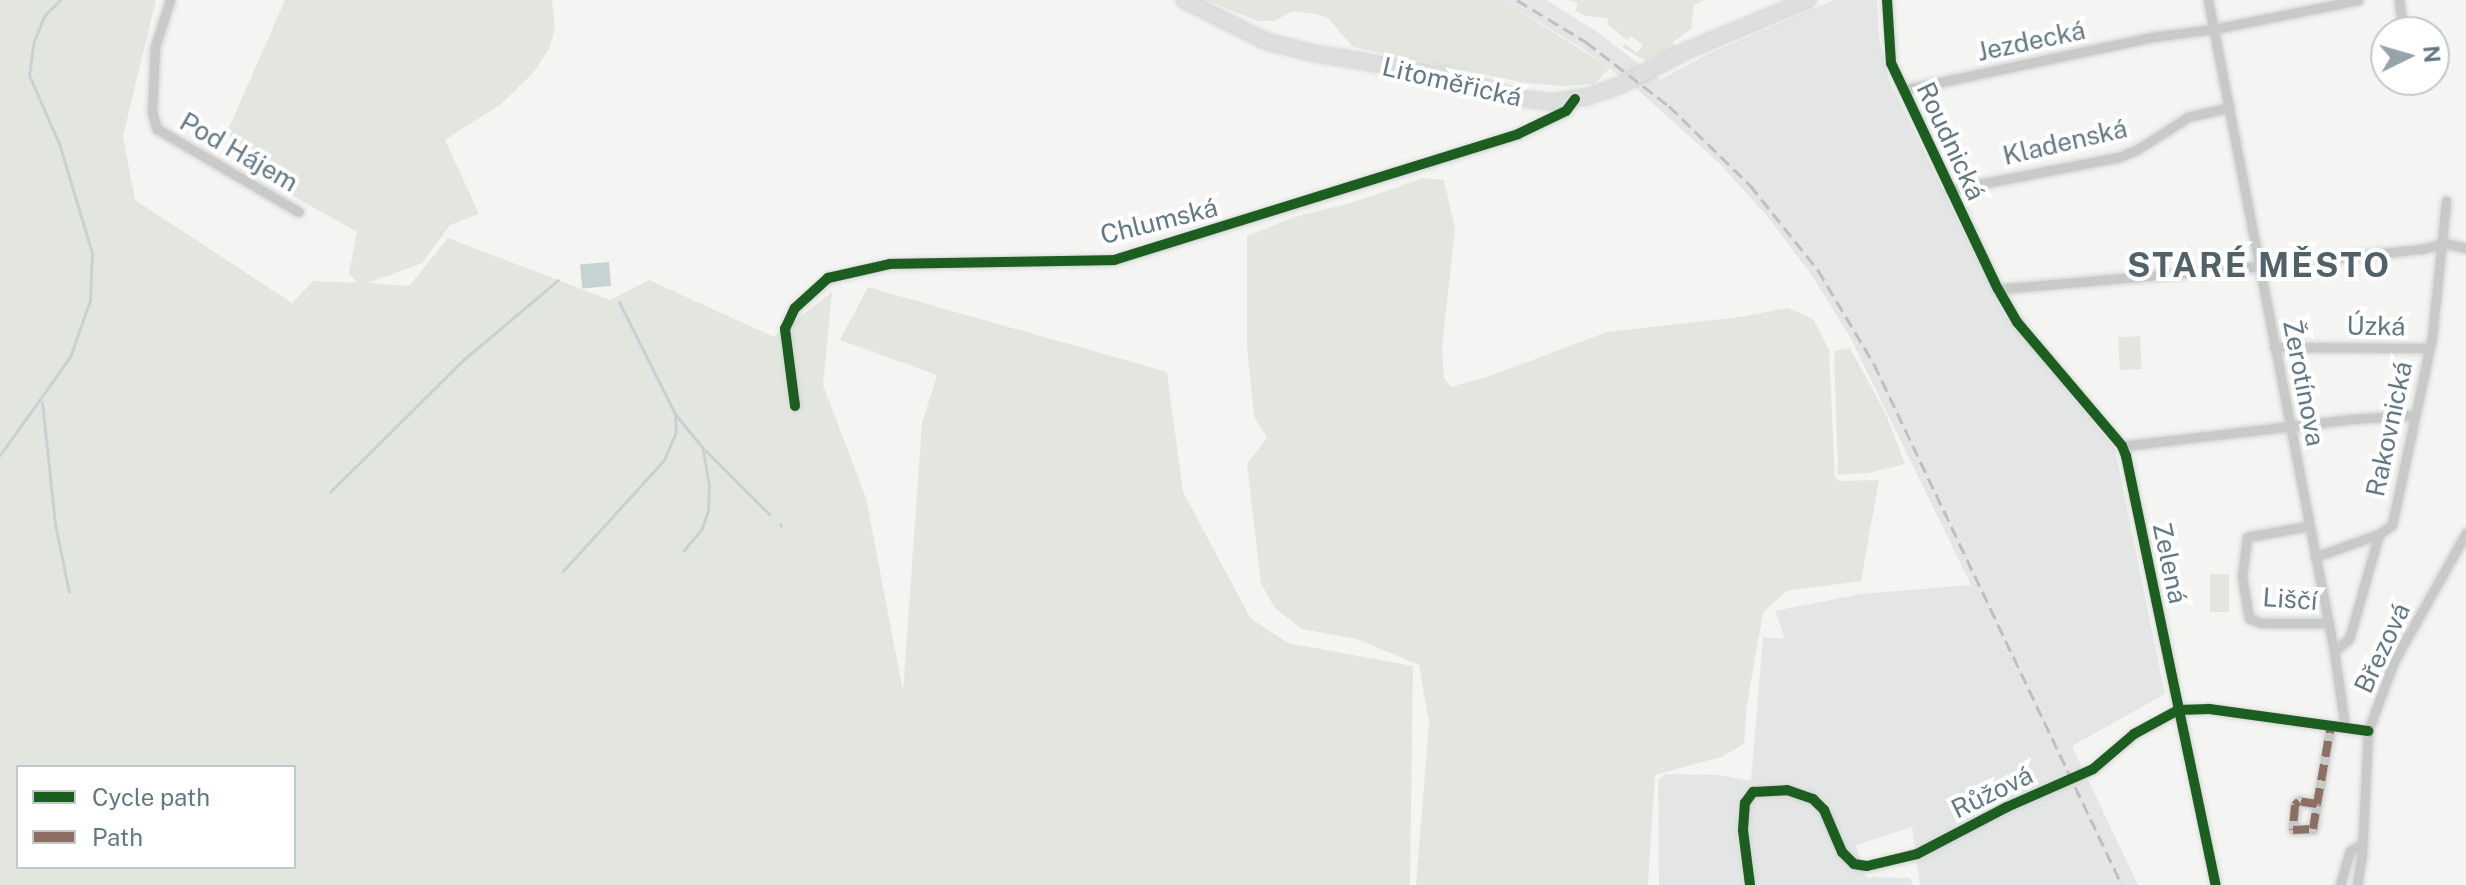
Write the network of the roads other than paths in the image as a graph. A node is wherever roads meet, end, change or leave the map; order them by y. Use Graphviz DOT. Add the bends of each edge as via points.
graph roads {
  1 [pos="170,0"];
  2 [pos="1184,0"];
  3 [pos="1808,0"];
  4 [pos="2208,0"];
  5 [pos="2358,0"];
  6 [pos="1888,3"];
  7 [pos="2214,29"];
  8 [pos="1903,90"];
  9 [pos="1575,99"];
  10 [pos="2230,107"];
  11 [pos="1949,190"];
  12 [pos="2446,201"];
  13 [pos="299,212"];
  14 [pos="2444,243"];
  15 [pos="2466,248"];
  16 [pos="2259,266"];
  17 [pos="1998,289"];
  18 [pos="2274,347"];
  19 [pos="2429,348"];
  20 [pos="795,406"];
  21 [pos="2415,415"];
  22 [pos="2290,426"];
  23 [pos="2122,446"];
  24 [pos="2308,526"];
  25 [pos="2466,533"];
  26 [pos="2379,534"];
  27 [pos="2315,557"];
  28 [pos="2329,623"];
  29 [pos="2334,651"];
  30 [pos="2178,710"];
  31 [pos="2331,725"];
  32 [pos="2345,727"];
  33 [pos="2368,731"];
  34 [pos="2317,804"];
  35 [pos="2363,843"];
  36 [pos="1750,885"];
  37 [pos="2216,885"];
  38 [pos="2340,885"];
  39 [pos="2357,885"];
  1 -- 13 [label="street, Pod Hájem" via="155,47 152,112 157,129"];
  2 -- 9 [label="main road, Litoměřická" via="1265,41 1312,53 1445,75 1530,100"];
  3 -- 9 [label="main road, Litoměřická" via="1621,85"];
  4 -- 7 [label="street, Žerotínova"];
  5 -- 7 [label="street, Jezdecká"];
  6 -- 8 [label="street, Roudnická" via="1887,47"];
  7 -- 8 [label="street, Jezdecká" via="2152,37"];
  7 -- 10 [label="street, Žerotínova"];
  8 -- 11 [label="street, Roudnická"];
  9 -- 20 [label="street, Chlumská" via="1566,111 1518,134 1114,260 890,264 828,278 795,308 785,329"];
  10 -- 11 [label="street, Kladenská" via="2188,117 2119,157"];
  10 -- 16 [label="street, Žerotínova"];
  11 -- 17 [label="street, Roudnická"];
  12 -- 14 [label="street, Rakovnická"];
  14 -- 15 [label="street"];
  14 -- 16 [label="street"];
  14 -- 19 [label="street, Rakovnická"];
  16 -- 17 [label="street"];
  16 -- 18 [label="street, Žerotínova"];
  17 -- 23 [label="street, Zelená" via="2017,322"];
  18 -- 19 [label="street, Úzká"];
  18 -- 22 [label="street, Žerotínova"];
  19 -- 21 [label="street, Rakovnická"];
  21 -- 22 [label="street"];
  21 -- 26 [label="street, Rakovnická" via="2392,525"];
  22 -- 23 [label="street"];
  22 -- 24 [label="street, Žerotínova"];
  23 -- 30 [label="street, Zelená"];
  24 -- 27 [label="street, Žerotínova"];
  24 -- 28 [label="street, Liščí" via="2247,537 2242,577 2249,618 2261,623"];
  25 -- 33 [label="street, Březová" via="2394,661"];
  26 -- 27 [label="street"];
  26 -- 29 [label="street, Rakovnická" via="2349,639"];
  27 -- 28 [label="street, Žerotínova"];
  28 -- 29 [label="street, Žerotínova"];
  29 -- 32 [label="street, Žerotínova"];
  30 -- 31 [label="street, Růžová" via="2209,709"];
  30 -- 36 [label="street, Růžová" via="2134,734 2093,769 1917,854 1867,866 1854,864 1842,852 1824,810 1813,799 1787,790 1753,792 1745,803 1743,830"];
  30 -- 37 [label="street, Zelená"];
  31 -- 32 [label="street, Růžová"];
  31 -- 34 [label="street"];
  32 -- 33 [label="street, Růžová"];
  33 -- 35 [label="street, Březová"];
  35 -- 38 [label="street" via="2350,851"];
  35 -- 39 [label="street, Březová"];
}
